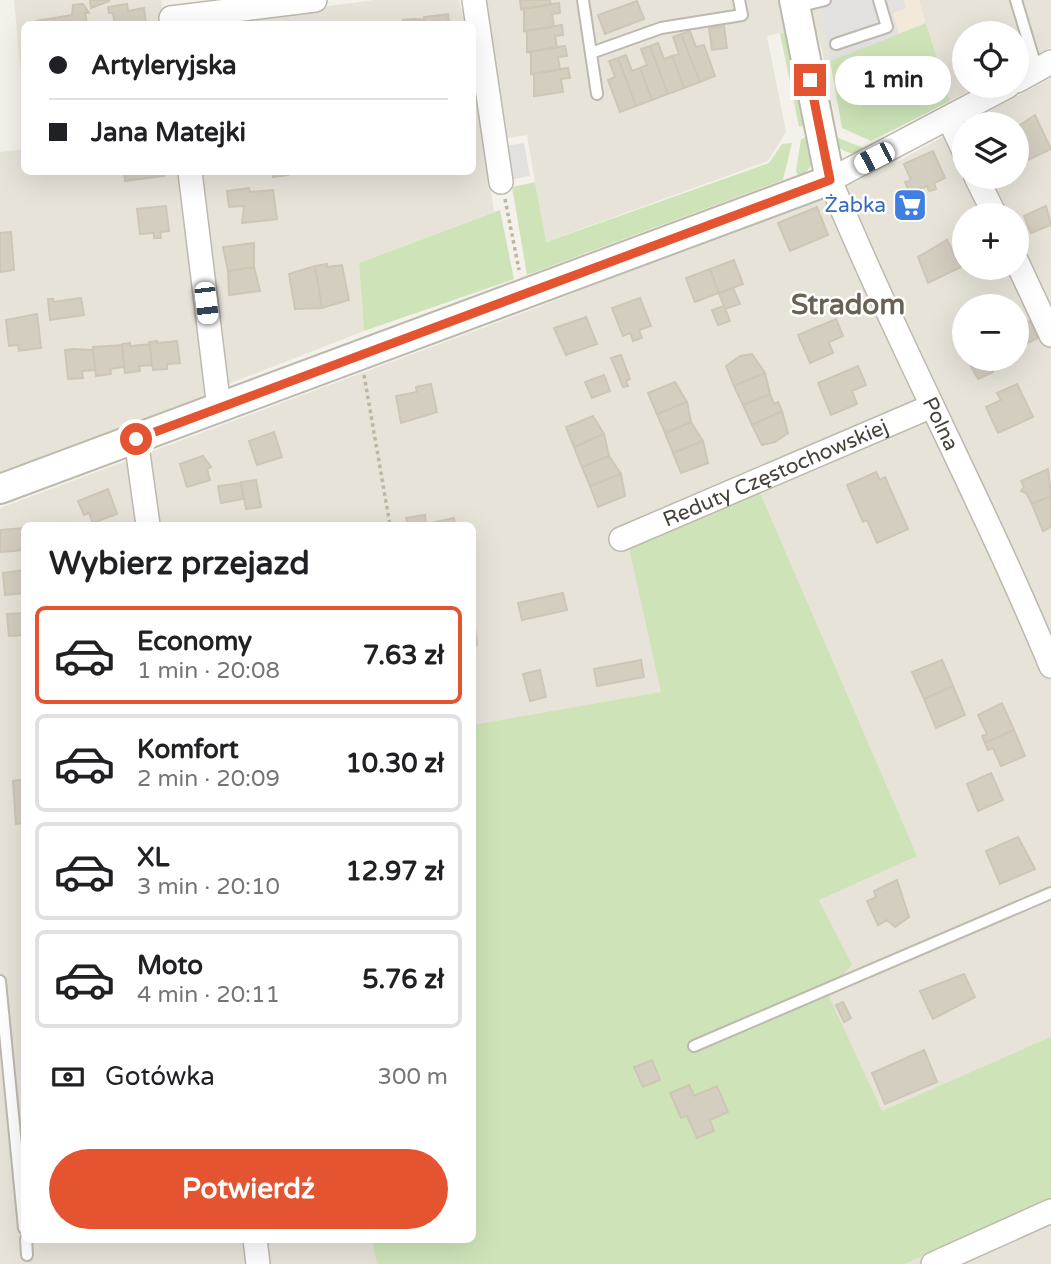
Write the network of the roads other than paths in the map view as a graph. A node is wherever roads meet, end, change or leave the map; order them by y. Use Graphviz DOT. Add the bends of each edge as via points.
graph roads {
  1 [pos="315,0"];
  2 [pos="474,0"];
  3 [pos="583,0"];
  4 [pos="739,0"];
  5 [pos="825,0"];
  6 [pos="879,0"];
  7 [pos="1016,0"];
  8 [pos="795,3"];
  9 [pos="171,14"];
  10 [pos="836,44"];
  11 [pos="590,53"];
  12 [pos="1044,66"];
  13 [pos="597,94"];
  14 [pos="987,98"];
  15 [pos="949,119"];
  16 [pos="952,125"];
  17 [pos="190,175"];
  18 [pos="830,180"];
  19 [pos="501,182"];
  20 [pos="1025,280"];
  21 [pos="1051,335"];
  22 [pos="932,406"];
  23 [pos="219,408"];
  24 [pos="136,439"];
  25 [pos="0,489"];
  26 [pos="148,522"];
  27 [pos="621,539"];
  28 [pos="1051,666"];
  29 [pos="1051,893"];
  30 [pos="0,981"];
  31 [pos="694,1045"];
  32 [pos="21,1197"];
  33 [pos="1051,1211"];
  34 [pos="26,1243"];
  35 [pos="255,1243"];
  36 [pos="27,1255"];
  37 [pos="258,1264"];
  38 [pos="933,1264"];
  1 -- 9 [label="street"];
  2 -- 19 [label="street"];
  3 -- 11 [label="lane"];
  4 -- 11 [label="lane" via="742,15 662,28"];
  5 -- 8 [label="lane"];
  6 -- 10 [label="lane" via="887,27"];
  7 -- 12 [label="lane"];
  8 -- 18 [label="street"];
  11 -- 13 [label="lane"];
  14 -- 15 [label="street"];
  15 -- 16 [label="street"];
  15 -- 18 [label="street"];
  17 -- 23 [label="street"];
  18 -- 22 [label="street, Polna"];
  18 -- 23 [label="street"];
  20 -- 21 [label="street"];
  22 -- 27 [label="street, Reduty Częstochowskiej"];
  22 -- 28 [label="street, Polna"];
  23 -- 24 [label="street"];
  24 -- 25 [label="street"];
  24 -- 26 [label="street"];
  29 -- 31 [label="lane"];
  30 -- 32 [label="lane"];
  33 -- 38 [label="street"];
  34 -- 36 [label="lane"];
  35 -- 37 [label="street"];
}
